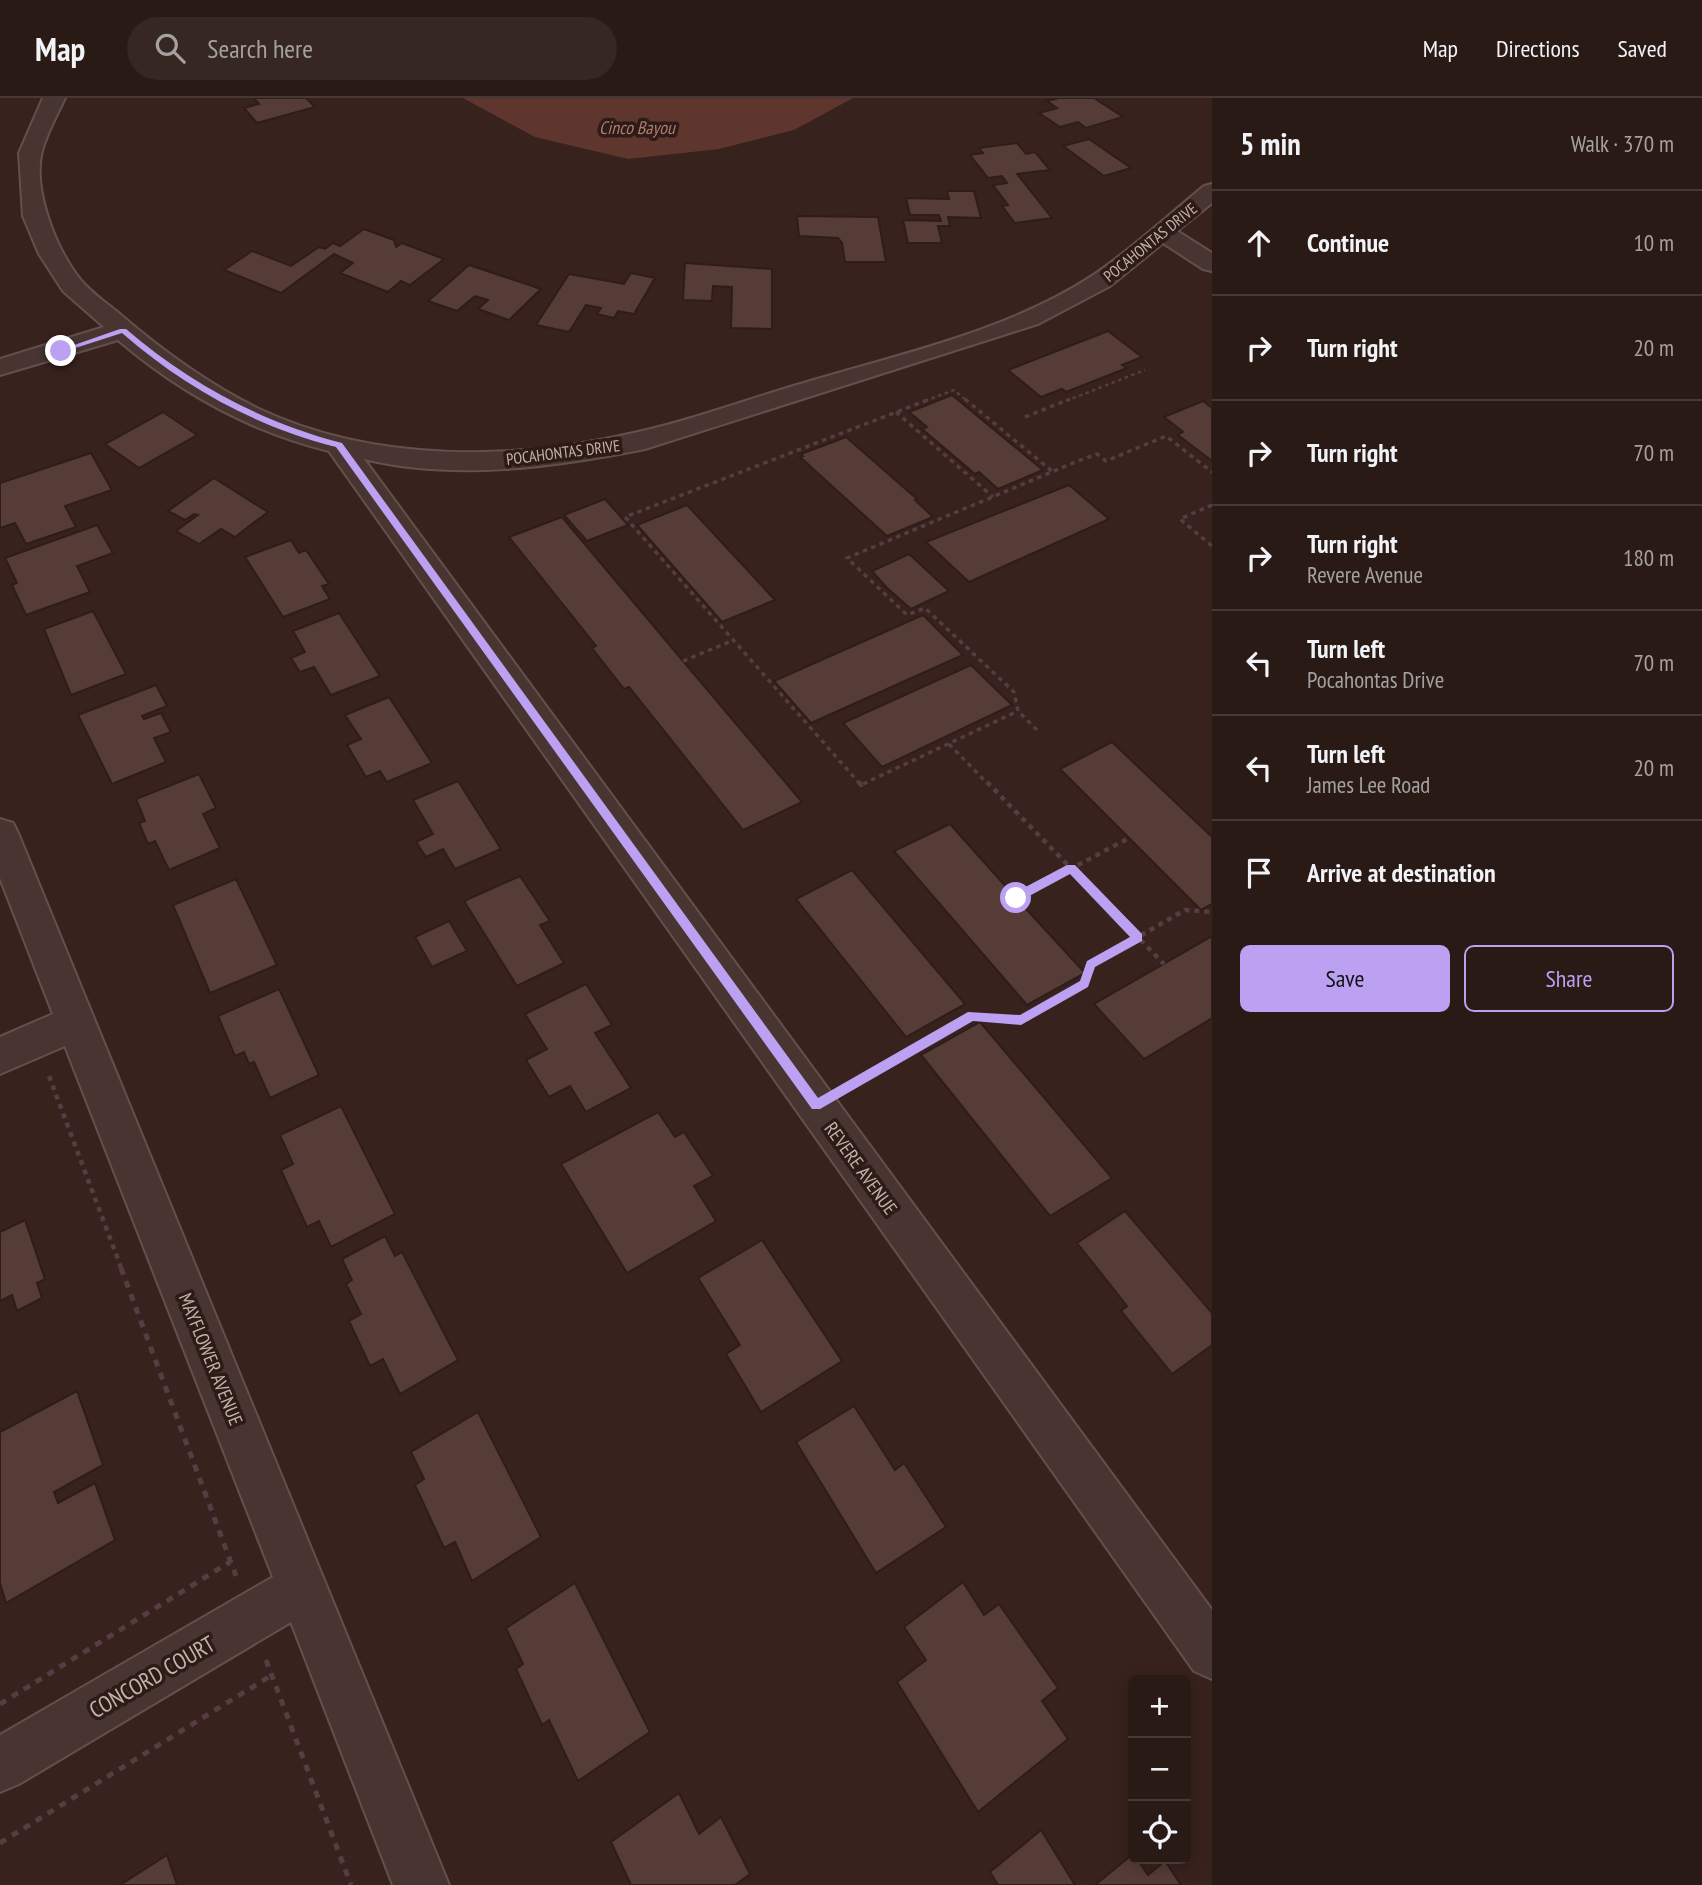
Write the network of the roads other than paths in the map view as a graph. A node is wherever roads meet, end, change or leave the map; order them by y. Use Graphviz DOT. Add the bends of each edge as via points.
graph roads {
  1 [pos="54,98"];
  2 [pos="1212,191"];
  3 [pos="1163,232"];
  4 [pos="1212,264"];
  5 [pos="123,330"];
  6 [pos="0,367"];
  7 [pos="339,445"];
  8 [pos="0,833"];
  9 [pos="56,1031"];
  10 [pos="0,1056"];
  11 [pos="303,1587"];
  12 [pos="1212,1653"];
  13 [pos="0,1765"];
  14 [pos="421,1885"];
  1 -- 5 [label="street, POCAHONTAS DRIVE" via="30,153 35,216 51,254 72,286"];
  2 -- 3 [label="street, POCAHONTAS DRIVE"];
  3 -- 4 [label="street"];
  3 -- 7 [label="street, POCAHONTAS DRIVE" via="1101,281 1029,318 645,440 585,452 501,460 396,458"];
  5 -- 6 [label="street"];
  5 -- 7 [label="street, POCAHONTAS DRIVE" via="153,356 247,414"];
  7 -- 12 [label="street, REVERE AVENUE"];
  8 -- 9 [label="street, MAYFLOWER AVENUE"];
  9 -- 10 [label="street"];
  9 -- 11 [label="street, MAYFLOWER AVENUE"];
  11 -- 13 [label="street, CONCORD COURT"];
  11 -- 14 [label="street, MAYFLOWER AVENUE"];
}
